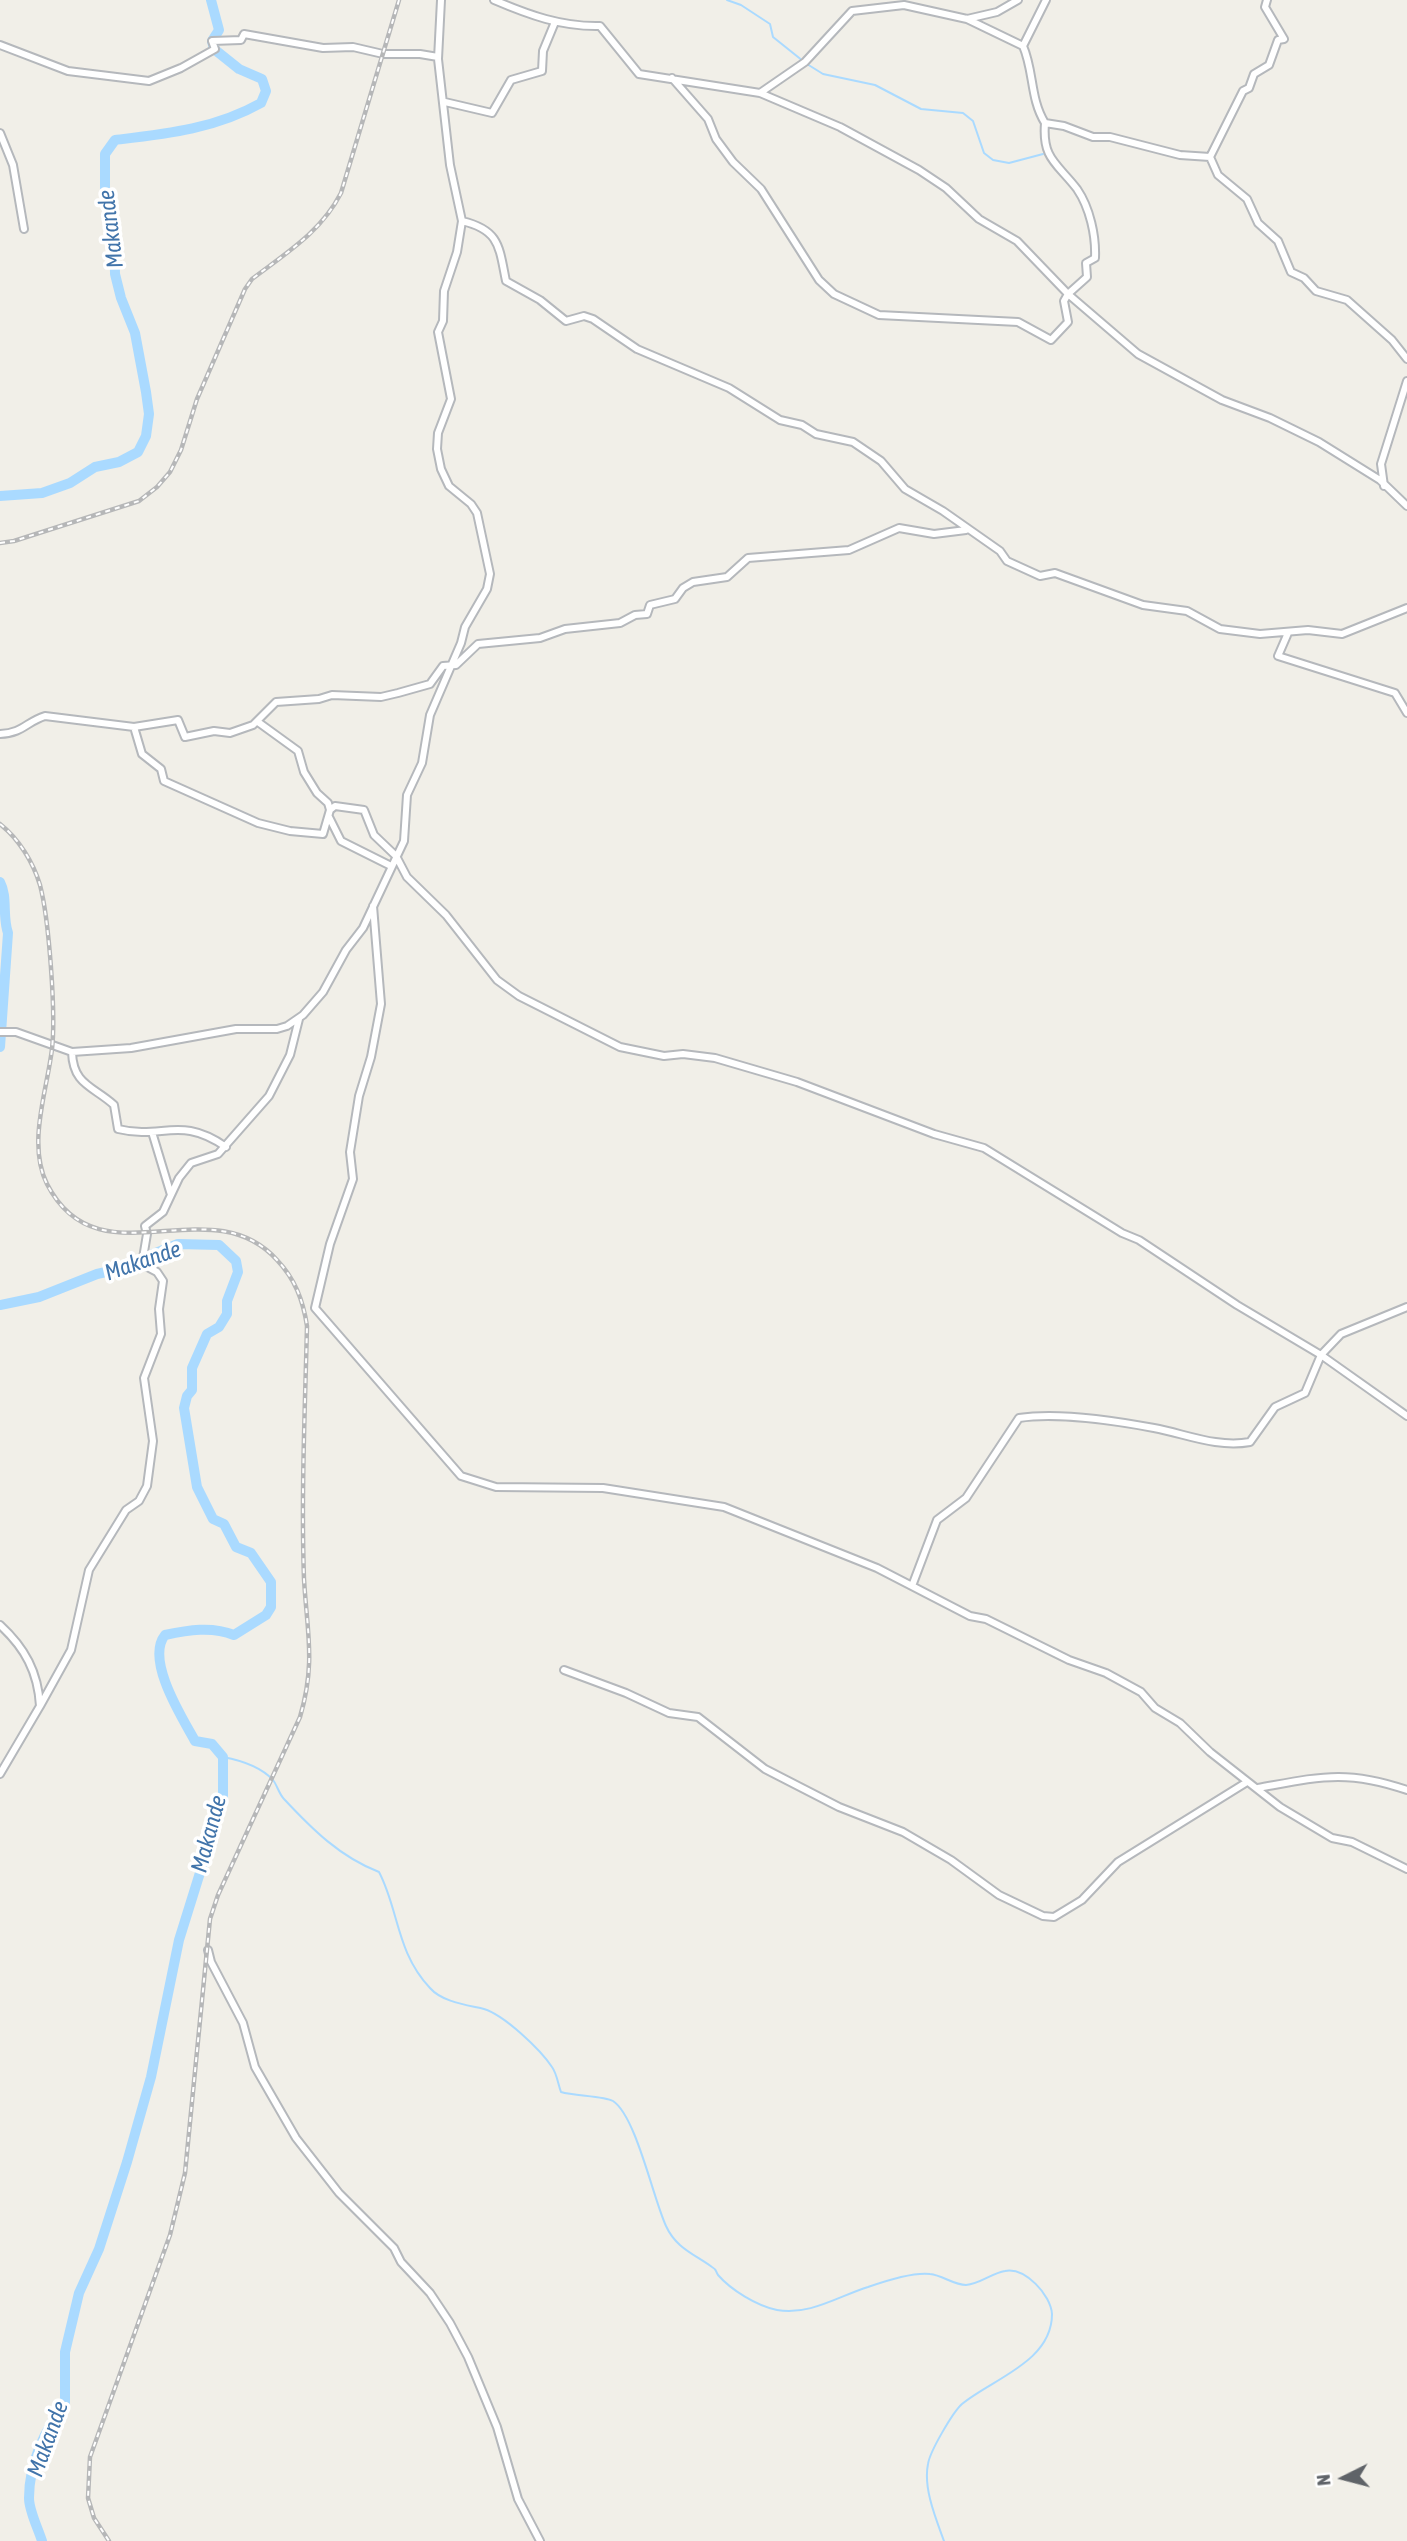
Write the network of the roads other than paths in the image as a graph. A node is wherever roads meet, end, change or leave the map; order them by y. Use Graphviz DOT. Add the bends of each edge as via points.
graph roads {
  1 [pos="441,0"];
  2 [pos="494,0"];
  3 [pos="1018,0"];
  4 [pos="1046,0"];
  5 [pos="1267,0"];
  6 [pos="903,3"];
  7 [pos="967,19"];
  8 [pos="555,22"];
  9 [pos="0,46"];
  10 [pos="1023,46"];
  11 [pos="438,57"];
  12 [pos="672,78"];
  13 [pos="760,93"];
  14 [pos="445,102"];
  15 [pos="1045,123"];
  16 [pos="0,133"];
  17 [pos="1210,157"];
  18 [pos="462,221"];
  19 [pos="24,229"];
  20 [pos="1068,294"];
  21 [pos="1407,359"];
  22 [pos="1407,381"];
  23 [pos="1384,486"];
  24 [pos="1407,506"];
  25 [pos="966,530"];
  26 [pos="1407,608"];
  27 [pos="1287,632"];
  28 [pos="451,665"];
  29 [pos="1407,713"];
  30 [pos="258,722"];
  31 [pos="134,727"];
  32 [pos="0,734"];
  33 [pos="329,814"];
  34 [pos="396,856"];
  35 [pos="391,866"];
  36 [pos="373,906"];
  37 [pos="299,1019"];
  38 [pos="0,1032"];
  39 [pos="72,1052"];
  40 [pos="152,1132"];
  41 [pos="226,1147"];
  42 [pos="170,1195"];
  43 [pos="1407,1307"];
  44 [pos="1321,1355"];
  45 [pos="1407,1416"];
  46 [pos="912,1586"];
  47 [pos="0,1625"];
  48 [pos="564,1670"];
  49 [pos="40,1706"];
  50 [pos="0,1774"];
  51 [pos="1247,1783"];
  52 [pos="1258,1788"];
  53 [pos="1407,1790"];
  54 [pos="1407,1869"];
  55 [pos="208,1950"];
  56 [pos="540,2541"];
  1 -- 11 [label="street"];
  2 -- 8 [label="street"];
  3 -- 7 [label="street" via="997,12"];
  4 -- 10 [label="street"];
  5 -- 17 [label="street" via="1265,7 1284,39 1278,40 1269,65 1254,74"];
  6 -- 7 [label="street"];
  6 -- 13 [label="street" via="852,11 805,62"];
  7 -- 10 [label="street"];
  8 -- 12 [label="street" via="600,26 636,72"];
  8 -- 14 [label="street" via="543,51 542,71 512,80 492,113"];
  9 -- 11 [label="street" via="68,71 149,81 215,49 212,41 241,40 244,34 323,48"];
  10 -- 15 [label="street" via="1031,66 1035,107"];
  11 -- 14 [label="street"];
  12 -- 13 [label="street"];
  12 -- 20 [label="street" via="708,119 716,139 761,190 805,262 834,295 879,315 1018,322 1051,340 1068,322 1063,306"];
  13 -- 20 [label="street" via="840,127 937,182 979,219 1017,241"];
  14 -- 18 [label="street" via="450,165"];
  15 -- 17 [label="street" via="1180,155"];
  15 -- 20 [label="street" via="1047,155 1079,191 1095,240 1095,258 1086,263 1087,277"];
  16 -- 19 [label="street" via="13,165"];
  17 -- 21 [label="street" via="1217,175 1247,199 1258,222 1278,241 1291,272 1316,291 1347,300"];
  18 -- 25 [label="street" via="481,226 498,241 506,281 540,299 566,321 584,316 593,319 637,349 729,388 783,422 853,442 881,461 905,489"];
  18 -- 28 [label="street" via="438,332 452,399 438,433 437,449 449,486 477,513 490,574"];
  20 -- 23 [label="street" via="1145,359 1222,400 1312,438"];
  22 -- 23 [label="street" via="1381,464"];
  23 -- 24 [label="street"];
  25 -- 27 [label="street" via="1000,551 1007,561 1040,576 1055,573 1143,605 1187,611 1220,629"];
  25 -- 28 [label="street" via="934,534 899,528 849,550 748,558 727,577 693,582 669,602 650,605 645,615 540,638 478,644"];
  26 -- 27 [label="street" via="1342,634"];
  27 -- 29 [label="street" via="1278,656 1395,693"];
  28 -- 30 [label="street" via="443,666 429,684 382,697 332,695 276,702"];
  28 -- 34 [label="street" via="430,715 422,763 407,794 404,841"];
  30 -- 31 [label="street" via="230,733 214,730 186,737 178,720"];
  30 -- 33 [label="street" via="298,751 306,776 328,803"];
  31 -- 32 [label="street" via="44,716 33,719 25,729"];
  31 -- 33 [label="street" via="143,755 161,769 164,781 184,792 289,831 323,834"];
  33 -- 34 [label="street" via="337,804 364,810 374,835"];
  33 -- 35 [label="street" via="341,841"];
  34 -- 35 [label="street"];
  34 -- 44 [label="street" via="407,877 446,915 498,980 549,1012 620,1047 664,1056 715,1058 984,1148"];
  35 -- 36 [label="street"];
  36 -- 37 [label="street" via="323,992"];
  36 -- 46 [label="street" via="381,1004 350,1152 354,1176 314,1302 317,1312 418,1423 447,1463 468,1480 501,1488 603,1488 724,1507"];
  37 -- 39 [label="street" via="277,1029 236,1029 131,1048"];
  37 -- 41 [label="street" via="280,1079"];
  38 -- 39 [label="street" via="16,1032"];
  39 -- 40 [label="street" via="79,1078 114,1105 117,1128"];
  40 -- 41 [label="street" via="191,1129"];
  40 -- 42 [label="street"];
  41 -- 42 [label="street" via="212,1158 192,1162"];
  42 -- 49 [label="street" via="163,1212 145,1227 148,1234 142,1264 163,1281 161,1334 144,1378 153,1441 149,1478 142,1497 125,1510 89,1570 72,1650"];
  43 -- 44 [label="street" via="1346,1330"];
  44 -- 45 [label="street"];
  44 -- 46 [label="street" via="1305,1393 1275,1407 1250,1442 1223,1444 1137,1425 1046,1416 1019,1418 966,1498 937,1520"];
  46 -- 51 [label="street" via="1141,1692"];
  47 -- 49 [label="street" via="26,1654"];
  48 -- 51 [label="street" via="668,1713 698,1717 765,1769 830,1803 903,1832 999,1895 1043,1916 1054,1917 1082,1900 1118,1862"];
  49 -- 50 [label="street"];
  51 -- 52 [label="street"];
  52 -- 53 [label="street" via="1331,1774 1364,1776"];
  52 -- 54 [label="street" via="1315,1828"];
  55 -- 56 [label="street" via="237,2007 255,2067 296,2137 339,2193 394,2248 450,2322 497,2427 518,2499"];
}
